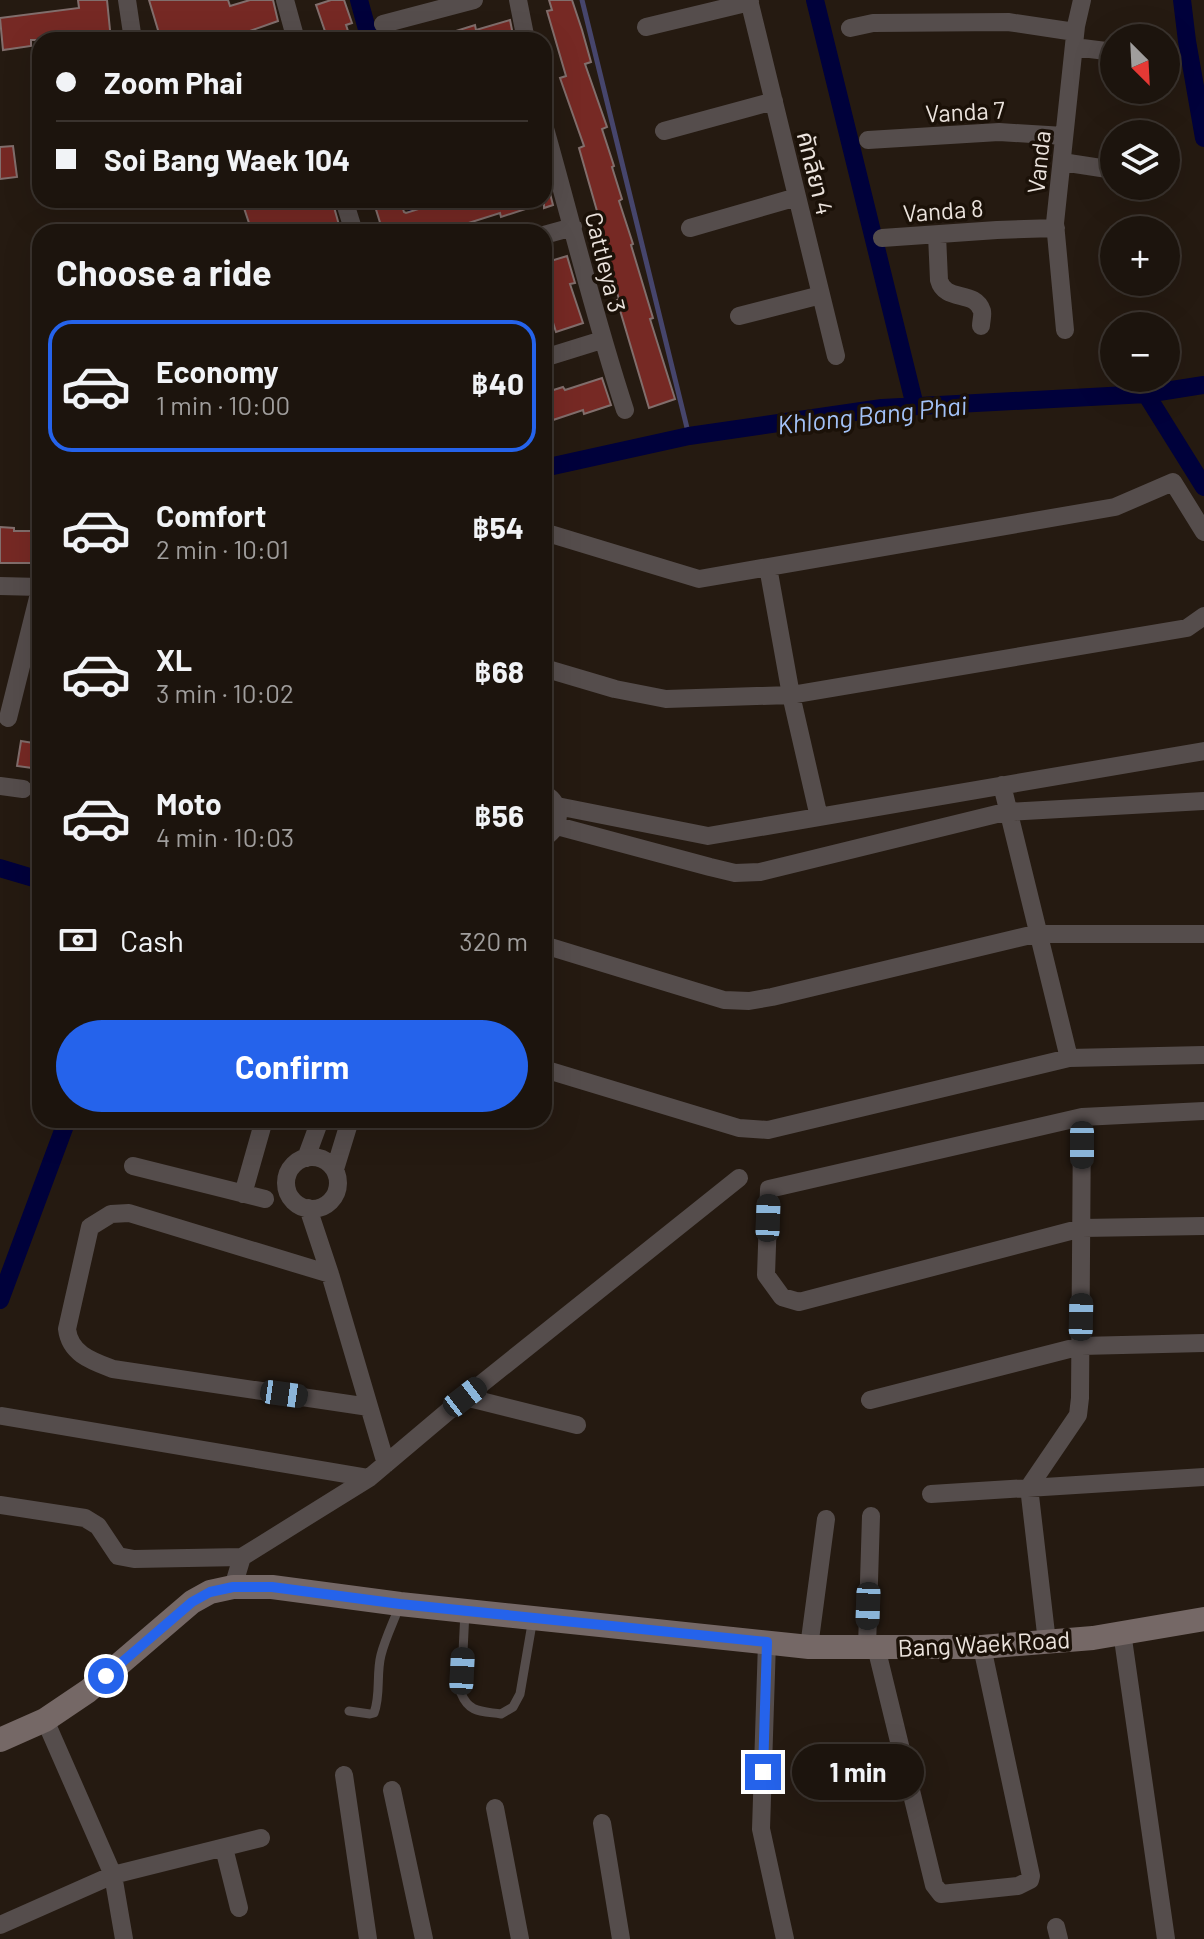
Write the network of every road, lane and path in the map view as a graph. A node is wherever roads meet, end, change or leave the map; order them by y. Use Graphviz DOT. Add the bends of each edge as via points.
graph roads {
  1 [pos="127,0"];
  2 [pos="285,0"];
  3 [pos="474,0"];
  4 [pos="518,0"];
  5 [pos="1082,0"];
  6 [pos="749,1"];
  7 [pos="383,24"];
  8 [pos="646,27"];
  9 [pos="850,28"];
  10 [pos="132,32"];
  11 [pos="294,32"];
  12 [pos="524,32"];
  13 [pos="1075,40"];
  14 [pos="1100,48"];
  15 [pos="774,101"];
  16 [pos="664,131"];
  17 [pos="1064,136"];
  18 [pos="868,140"];
  19 [pos="552,153"];
  20 [pos="1062,162"];
  21 [pos="1100,168"];
  22 [pos="797,197"];
  23 [pos="573,227"];
  24 [pos="690,228"];
  25 [pos="1056,228"];
  26 [pos="552,233"];
  27 [pos="937,235"];
  28 [pos="882,238"];
  29 [pos="821,295"];
  30 [pos="739,316"];
  31 [pos="981,326"];
  32 [pos="1065,330"];
  33 [pos="602,340"];
  34 [pos="552,356"];
  35 [pos="836,356"];
  36 [pos="625,410"];
  37 [pos="1204,532"];
  38 [pos="552,534"];
  39 [pos="768,567"];
  40 [pos="0,586"];
  41 [pos="32,588"];
  42 [pos="1204,616"];
  43 [pos="32,621"];
  44 [pos="552,670"];
  45 [pos="791,695"];
  46 [pos="8,718"];
  47 [pos="1204,751"];
  48 [pos="1002,785"];
  49 [pos="0,786"];
  50 [pos="23,789"];
  51 [pos="552,799"];
  52 [pos="1204,801"];
  53 [pos="552,802"];
  54 [pos="1008,812"];
  55 [pos="819,817"];
  56 [pos="552,828"];
  57 [pos="552,832"];
  58 [pos="1038,934"];
  59 [pos="1204,934"];
  60 [pos="552,947"];
  61 [pos="1204,1055"];
  62 [pos="1069,1058"];
  63 [pos="552,1071"];
  64 [pos="1204,1111"];
  65 [pos="1082,1117"];
  66 [pos="262,1128"];
  67 [pos="317,1128"];
  68 [pos="348,1128"];
  69 [pos="306,1158"];
  70 [pos="133,1166"];
  71 [pos="335,1169"];
  72 [pos="739,1178"];
  73 [pos="243,1194"];
  74 [pos="265,1199"];
  75 [pos="308,1208"];
  76 [pos="1204,1226"];
  77 [pos="1082,1228"];
  78 [pos="330,1274"];
  79 [pos="1204,1343"];
  80 [pos="1081,1346"];
  81 [pos="465,1397"];
  82 [pos="870,1400"];
  83 [pos="369,1407"];
  84 [pos="2,1416"];
  85 [pos="577,1425"];
  86 [pos="386,1464"];
  87 [pos="1204,1477"];
  88 [pos="369,1478"];
  89 [pos="1029,1487"];
  90 [pos="931,1494"];
  91 [pos="0,1505"];
  92 [pos="871,1516"];
  93 [pos="826,1519"];
  94 [pos="242,1557"];
  95 [pos="233,1587"];
  96 [pos="400,1604"];
  97 [pos="465,1611"];
  98 [pos="533,1618"];
  99 [pos="1204,1619"];
  100 [pos="1122,1632"];
  101 [pos="767,1642"];
  102 [pos="1047,1642"];
  103 [pos="809,1647"];
  104 [pos="871,1647"];
  105 [pos="982,1647"];
  106 [pos="349,1711"];
  107 [pos="45,1720"];
  108 [pos="0,1740"];
  109 [pos="344,1775"];
  110 [pos="392,1790"];
  111 [pos="495,1808"];
  112 [pos="602,1823"];
  113 [pos="261,1838"];
  114 [pos="224,1848"];
  115 [pos="113,1875"];
  116 [pos="239,1908"];
  117 [pos="0,1925"];
  118 [pos="124,1939"];
  119 [pos="368,1939"];
  120 [pos="424,1939"];
  121 [pos="520,1939"];
  122 [pos="621,1939"];
  123 [pos="785,1939"];
  124 [pos="1166,1939"];
  1 -- 10 [label="street"];
  2 -- 11 [label="street"];
  3 -- 7 [label="street"];
  4 -- 12 [label="street"];
  5 -- 13 [label="street, Vanda"];
  6 -- 8 [label="street"];
  6 -- 15 [label="street, คัทลียา 4"];
  9 -- 13 [label="street" via="873,23 1008,22"];
  13 -- 14 [label="street"];
  13 -- 17 [label="street, Vanda"];
  15 -- 16 [label="street"];
  15 -- 22 [label="street, คัทลียา 4"];
  17 -- 18 [label="street, Vanda 7" via="999,132"];
  17 -- 20 [label="street, Vanda"];
  19 -- 23 [label="street, Cattleya 3"];
  20 -- 21 [label="street"];
  20 -- 25 [label="street, Vanda"];
  22 -- 24 [label="street"];
  22 -- 29 [label="street, คัทลียา 4"];
  23 -- 26 [label="street"];
  23 -- 33 [label="street, Cattleya 3"];
  25 -- 27 [label="street, Vanda 8"];
  25 -- 32 [label="street, Vanda"];
  27 -- 28 [label="street, Vanda 8"];
  27 -- 31 [label="street" via="941,287 974,301 982,311"];
  29 -- 30 [label="street"];
  29 -- 35 [label="street, คัทลียา 4"];
  33 -- 34 [label="street"];
  33 -- 36 [label="street, Cattleya 3"];
  37 -- 39 [label="street" via="1173,482 1115,507"];
  38 -- 39 [label="street" via="699,579"];
  39 -- 45 [label="street"];
  40 -- 41 [label="street"];
  42 -- 45 [label="street" via="1187,628"];
  43 -- 46 [label="street"];
  44 -- 45 [label="street" via="666,699"];
  45 -- 55 [label="street"];
  47 -- 48 [label="street"];
  48 -- 54 [label="street"];
  48 -- 55 [label="street"];
  49 -- 50 [label="street"];
  51 -- 55 [label="street" via="708,836"];
  52 -- 54 [label="street"];
  53 -- 56 [label="street" via="559,812"];
  54 -- 57 [label="street" via="760,872 735,873"];
  54 -- 58 [label="street"];
  58 -- 59 [label="street"];
  58 -- 60 [label="street" via="749,1001 724,1000"];
  58 -- 62 [label="street"];
  61 -- 62 [label="street"];
  62 -- 63 [label="street" via="768,1130 739,1128"];
  64 -- 65 [label="street"];
  65 -- 77 [label="street"];
  65 -- 77 [label="street" via="769,1189 766,1275 782,1297 799,1302"];
  66 -- 73 [label="street"];
  67 -- 69 [label="street"];
  68 -- 71 [label="street"];
  69 -- 71 [label="street" via="322,1159"];
  69 -- 75 [label="street" via="292,1167 286,1184 293,1200"];
  70 -- 73 [label="street"];
  71 -- 75 [label="street" via="338,1185 331,1200"];
  72 -- 81 [label="street"];
  73 -- 74 [label="street"];
  75 -- 78 [label="street"];
  76 -- 77 [label="street"];
  77 -- 80 [label="street"];
  78 -- 83 [label="street"];
  78 -- 83 [label="street" via="129,1213 111,1214 90,1227 68,1339 79,1353 113,1369"];
  79 -- 80 [label="street"];
  80 -- 82 [label="street"];
  80 -- 89 [label="street" via="1078,1415"];
  81 -- 85 [label="street"];
  81 -- 86 [label="street"];
  83 -- 86 [label="street"];
  84 -- 88 [label="street"];
  86 -- 88 [label="street"];
  87 -- 89 [label="street"];
  88 -- 94 [label="street"];
  89 -- 90 [label="street"];
  89 -- 102 [label="street"];
  91 -- 94 [label="street" via="85,1518 98,1526 118,1556"];
  92 -- 104 [label="street"];
  93 -- 103 [label="street"];
  94 -- 95 [label="street"];
  95 -- 96 [label="main road, Bang Waek Road"];
  95 -- 107 [label="main road, Bang Waek Road" via="192,1602 88,1691"];
  96 -- 97 [label="main road, Bang Waek Road"];
  96 -- 106 [label="lane" via="381,1655 374,1713"];
  97 -- 98 [label="main road, Bang Waek Road"];
  97 -- 98 [label="lane" via="461,1693 472,1709 501,1714 520,1694"];
  98 -- 101 [label="main road, Bang Waek Road"];
  99 -- 100 [label="main road, Bang Waek Road"];
  100 -- 102 [label="main road, Bang Waek Road"];
  100 -- 124 [label="street"];
  101 -- 103 [label="main road, Bang Waek Road"];
  101 -- 123 [label="street" via="761,1829"];
  102 -- 105 [label="main road, Bang Waek Road"];
  103 -- 104 [label="main road, Bang Waek Road"];
  104 -- 105 [label="main road, Bang Waek Road"];
  104 -- 105 [label="street" via="934,1885 941,1894 1018,1886 1031,1876"];
  107 -- 108 [label="main road, Bang Waek Road"];
  107 -- 115 [label="street"];
  109 -- 119 [label="street"];
  110 -- 120 [label="street"];
  111 -- 121 [label="street"];
  112 -- 122 [label="street"];
  113 -- 114 [label="street"];
  114 -- 115 [label="street"];
  114 -- 116 [label="street"];
  115 -- 117 [label="street"];
  115 -- 118 [label="street"];
}
